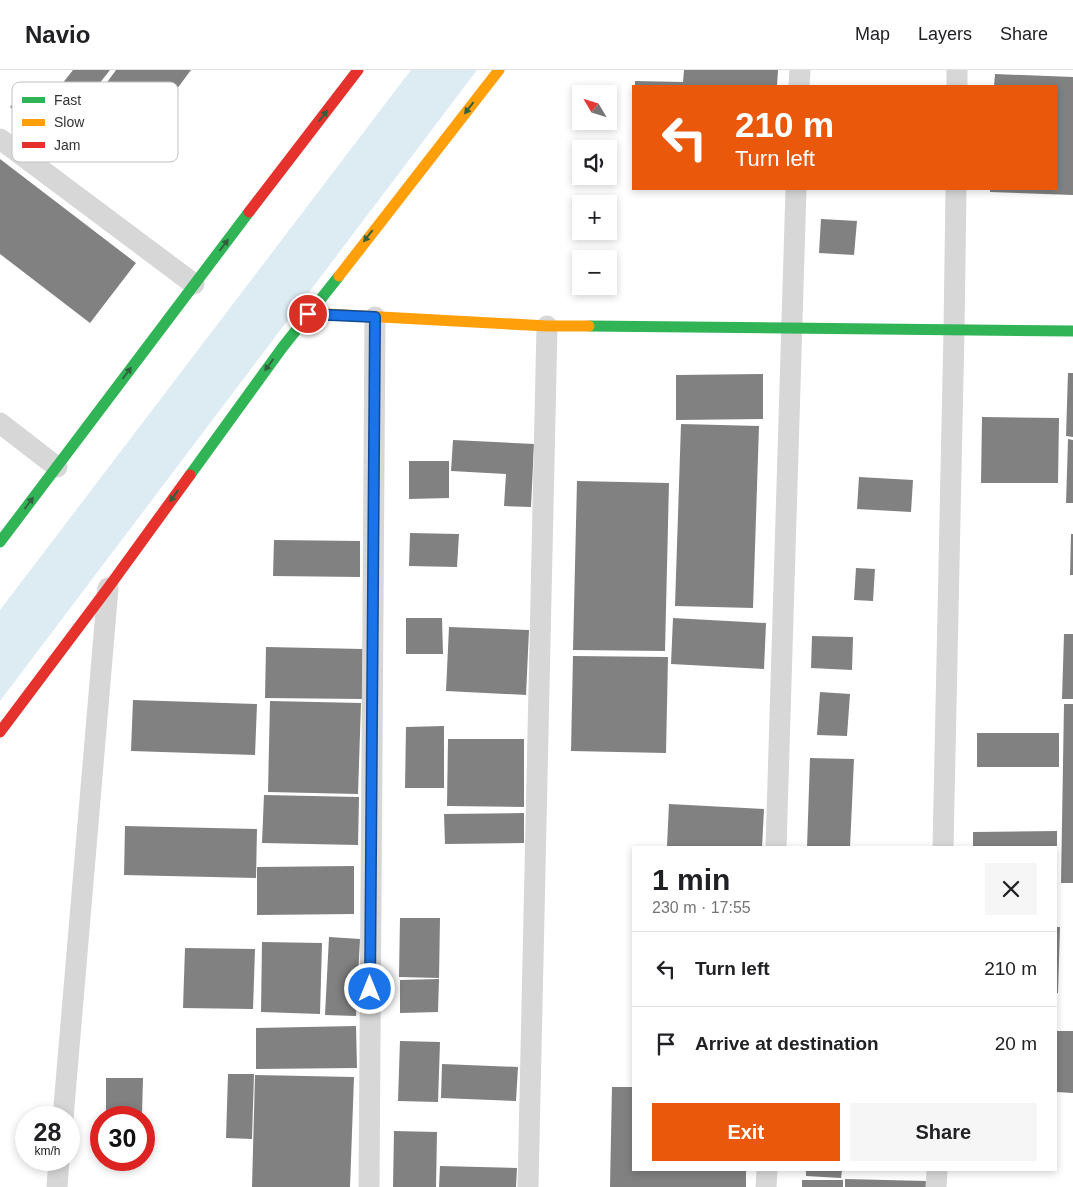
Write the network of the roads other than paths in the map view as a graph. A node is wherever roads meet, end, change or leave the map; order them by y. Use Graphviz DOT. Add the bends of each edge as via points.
graph roads {
  1 [pos="358,70"];
  2 [pos="499,70"];
  3 [pos="800,70"];
  4 [pos="957,70"];
  5 [pos="799,85"];
  6 [pos="957,85"];
  7 [pos="0,139"];
  8 [pos="12,148"];
  9 [pos="31,162"];
  10 [pos="796,190"];
  11 [pos="956,190"];
  12 [pos="194,284"];
  13 [pos="308,314"];
  14 [pos="375,317"];
  15 [pos="547,326"];
  16 [pos="791,328"];
  17 [pos="954,330"];
  18 [pos="1073,330"];
  19 [pos="0,423"];
  20 [pos="57,467"];
  21 [pos="0,542"];
  22 [pos="108,588"];
  23 [pos="0,732"];
  24 [pos="776,846"];
  25 [pos="943,846"];
  26 [pos="64,1106"];
  27 [pos="58,1171"];
  28 [pos="767,1171"];
  29 [pos="937,1171"];
  30 [pos="57,1187"];
  31 [pos="369,1187"];
  32 [pos="528,1187"];
  33 [pos="766,1187"];
  34 [pos="936,1187"];
  12 -- 1 [label="street, one-way"];
  2 -- 13 [label="street, one-way"];
  3 -- 5 [label="street"];
  4 -- 6 [label="street"];
  7 -- 8 [label="street"];
  9 -- 12 [label="street"];
  10 -- 16 [label="street"];
  11 -- 17 [label="street"];
  20 -- 12 [label="street, one-way"];
  13 -- 14 [label="street"];
  13 -- 22 [label="street, one-way"];
  14 -- 15 [label="street"];
  14 -- 31 [label="street"];
  15 -- 16 [label="street"];
  15 -- 32 [label="street"];
  16 -- 17 [label="street"];
  16 -- 24 [label="street"];
  17 -- 18 [label="street"];
  17 -- 25 [label="street"];
  19 -- 20 [label="street"];
  21 -- 20 [label="street, one-way"];
  22 -- 23 [label="street"];
  22 -- 26 [label="street"];
  27 -- 30 [label="street"];
  28 -- 33 [label="street"];
  29 -- 34 [label="street"];
}
